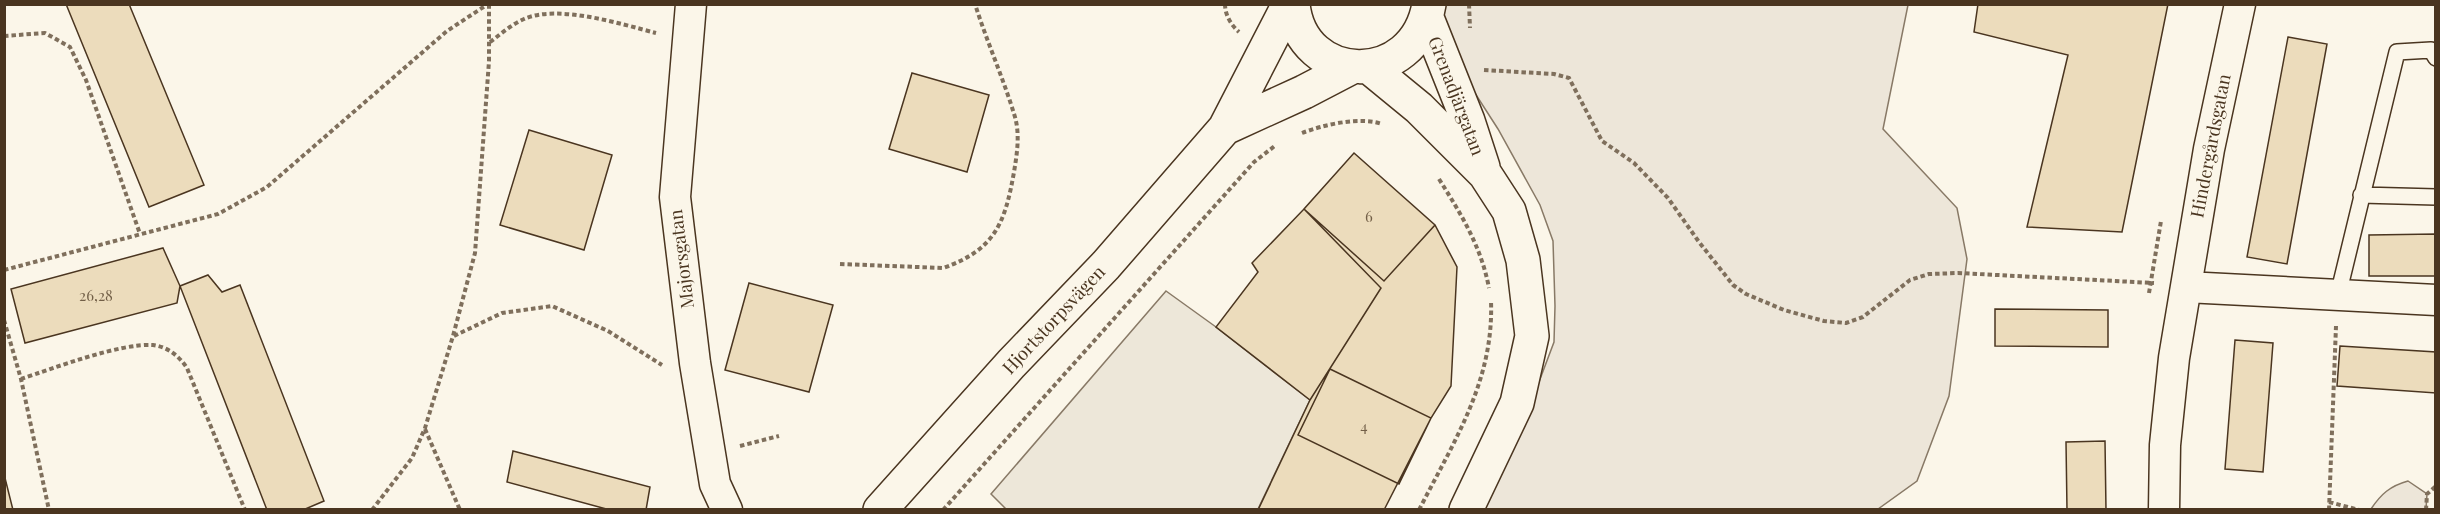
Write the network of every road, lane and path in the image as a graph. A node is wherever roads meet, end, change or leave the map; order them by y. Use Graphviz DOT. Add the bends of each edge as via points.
graph roads {
  1 [pos="489,4"];
  2 [pos="691,4"];
  3 [pos="975,4"];
  4 [pos="1291,4"];
  5 [pos="2240,4"];
  6 [pos="1428,11"];
  7 [pos="4,36"];
  8 [pos="688,41"];
  9 [pos="489,42"];
  10 [pos="2436,58"];
  11 [pos="1361,67"];
  12 [pos="1475,70"];
  13 [pos="1384,125"];
  14 [pos="1225,128"];
  15 [pos="1299,135"];
  16 [pos="1283,141"];
  17 [pos="1436,174"];
  18 [pos="1485,174"];
  19 [pos="2361,195"];
  20 [pos="2436,197"];
  21 [pos="140,234"];
  22 [pos="840,264"];
  23 [pos="4,270"];
  24 [pos="2186,288"];
  25 [pos="2338,295"];
  26 [pos="2436,300"];
  27 [pos="4,320"];
  28 [pos="453,336"];
  29 [pos="21,379"];
  30 [pos="699,389"];
  31 [pos="425,428"];
  32 [pos="2436,486"];
  33 [pos="2329,502"];
  34 [pos="49,510"];
  35 [pos="244,510"];
  36 [pos="372,510"];
  37 [pos="460,510"];
  38 [pos="727,510"];
  39 [pos="880,510"];
  40 [pos="943,510"];
  41 [pos="1419,510"];
  42 [pos="1466,510"];
  43 [pos="2164,510"];
  44 [pos="2329,510"];
  45 [pos="2359,510"];
  46 [pos="2426,510"];
  1 -- 9 [label="path"];
  1 -- 21 [label="path" via="447,31 267,187 218,214"];
  2 -- 8 [label="street, Majorsgatan"];
  3 -- 22 [label="path" via="1016,118 1018,148 1002,221 992,238 974,253 943,268"];
  4 -- 11 [label="street, Hjortstorpsvägen" via="1299,28 1320,53 1335,62"];
  4 -- 14 [label="street, Hjortstorpsvägen"];
  5 -- 24 [label="street, Hindergårdsgatan" via="2209,149"];
  6 -- 11 [label="street, Hjortstorpsvägen" via="1417,38 1402,54"];
  6 -- 18 [label="street, Grenadjärgatan"];
  7 -- 21 [label="path" via="45,33 70,47 86,80"];
  8 -- 9 [label="path" via="607,20 546,14 525,18"];
  8 -- 30 [label="street, Majorsgatan" via="675,197"];
  9 -- 28 [label="path" via="475,253"];
  10 -- 19 [label="lane" via="2431,50 2397,52"];
  11 -- 14 [label="street, Hjortstorpsvägen"];
  11 -- 18 [label="street, Grenadjärgatan" via="1419,108"];
  12 -- 24 [label="path" via="1569,78 1602,141 1634,163 1668,198 1733,285 1784,310 1846,323 1863,317 1910,280 1929,274 2150,283"];
  13 -- 15 [label="path" via="1338,124"];
  14 -- 39 [label="street, Hjortstorpsvägen" via="1106,265"];
  16 -- 40 [label="path" via="1254,162"];
  17 -- 41 [label="path" via="1477,243 1491,295 1492,319 1490,345 1474,400"];
  18 -- 42 [label="street, Grenadjärgatan" via="1509,211 1522,260 1532,336 1517,403"];
  19 -- 20 [label="lane"];
  19 -- 25 [label="lane"];
  21 -- 23 [label="path"];
  24 -- 25 [label="street"];
  24 -- 43 [label="street, Hindergårdsgatan" via="2165,445"];
  25 -- 26 [label="street"];
  25 -- 33 [label="path"];
  27 -- 29 [label="path"];
  28 -- 30 [label="path" via="502,313 552,306 608,331"];
  28 -- 31 [label="path"];
  29 -- 34 [label="path"];
  29 -- 35 [label="path" via="123,349 152,345 174,353 187,368"];
  30 -- 38 [label="street, Majorsgatan" via="715,484"];
  31 -- 36 [label="path" via="412,458"];
  31 -- 37 [label="path"];
  32 -- 46 [label="path" via="2427,494"];
  33 -- 44 [label="path"];
  33 -- 45 [label="path"];
}
